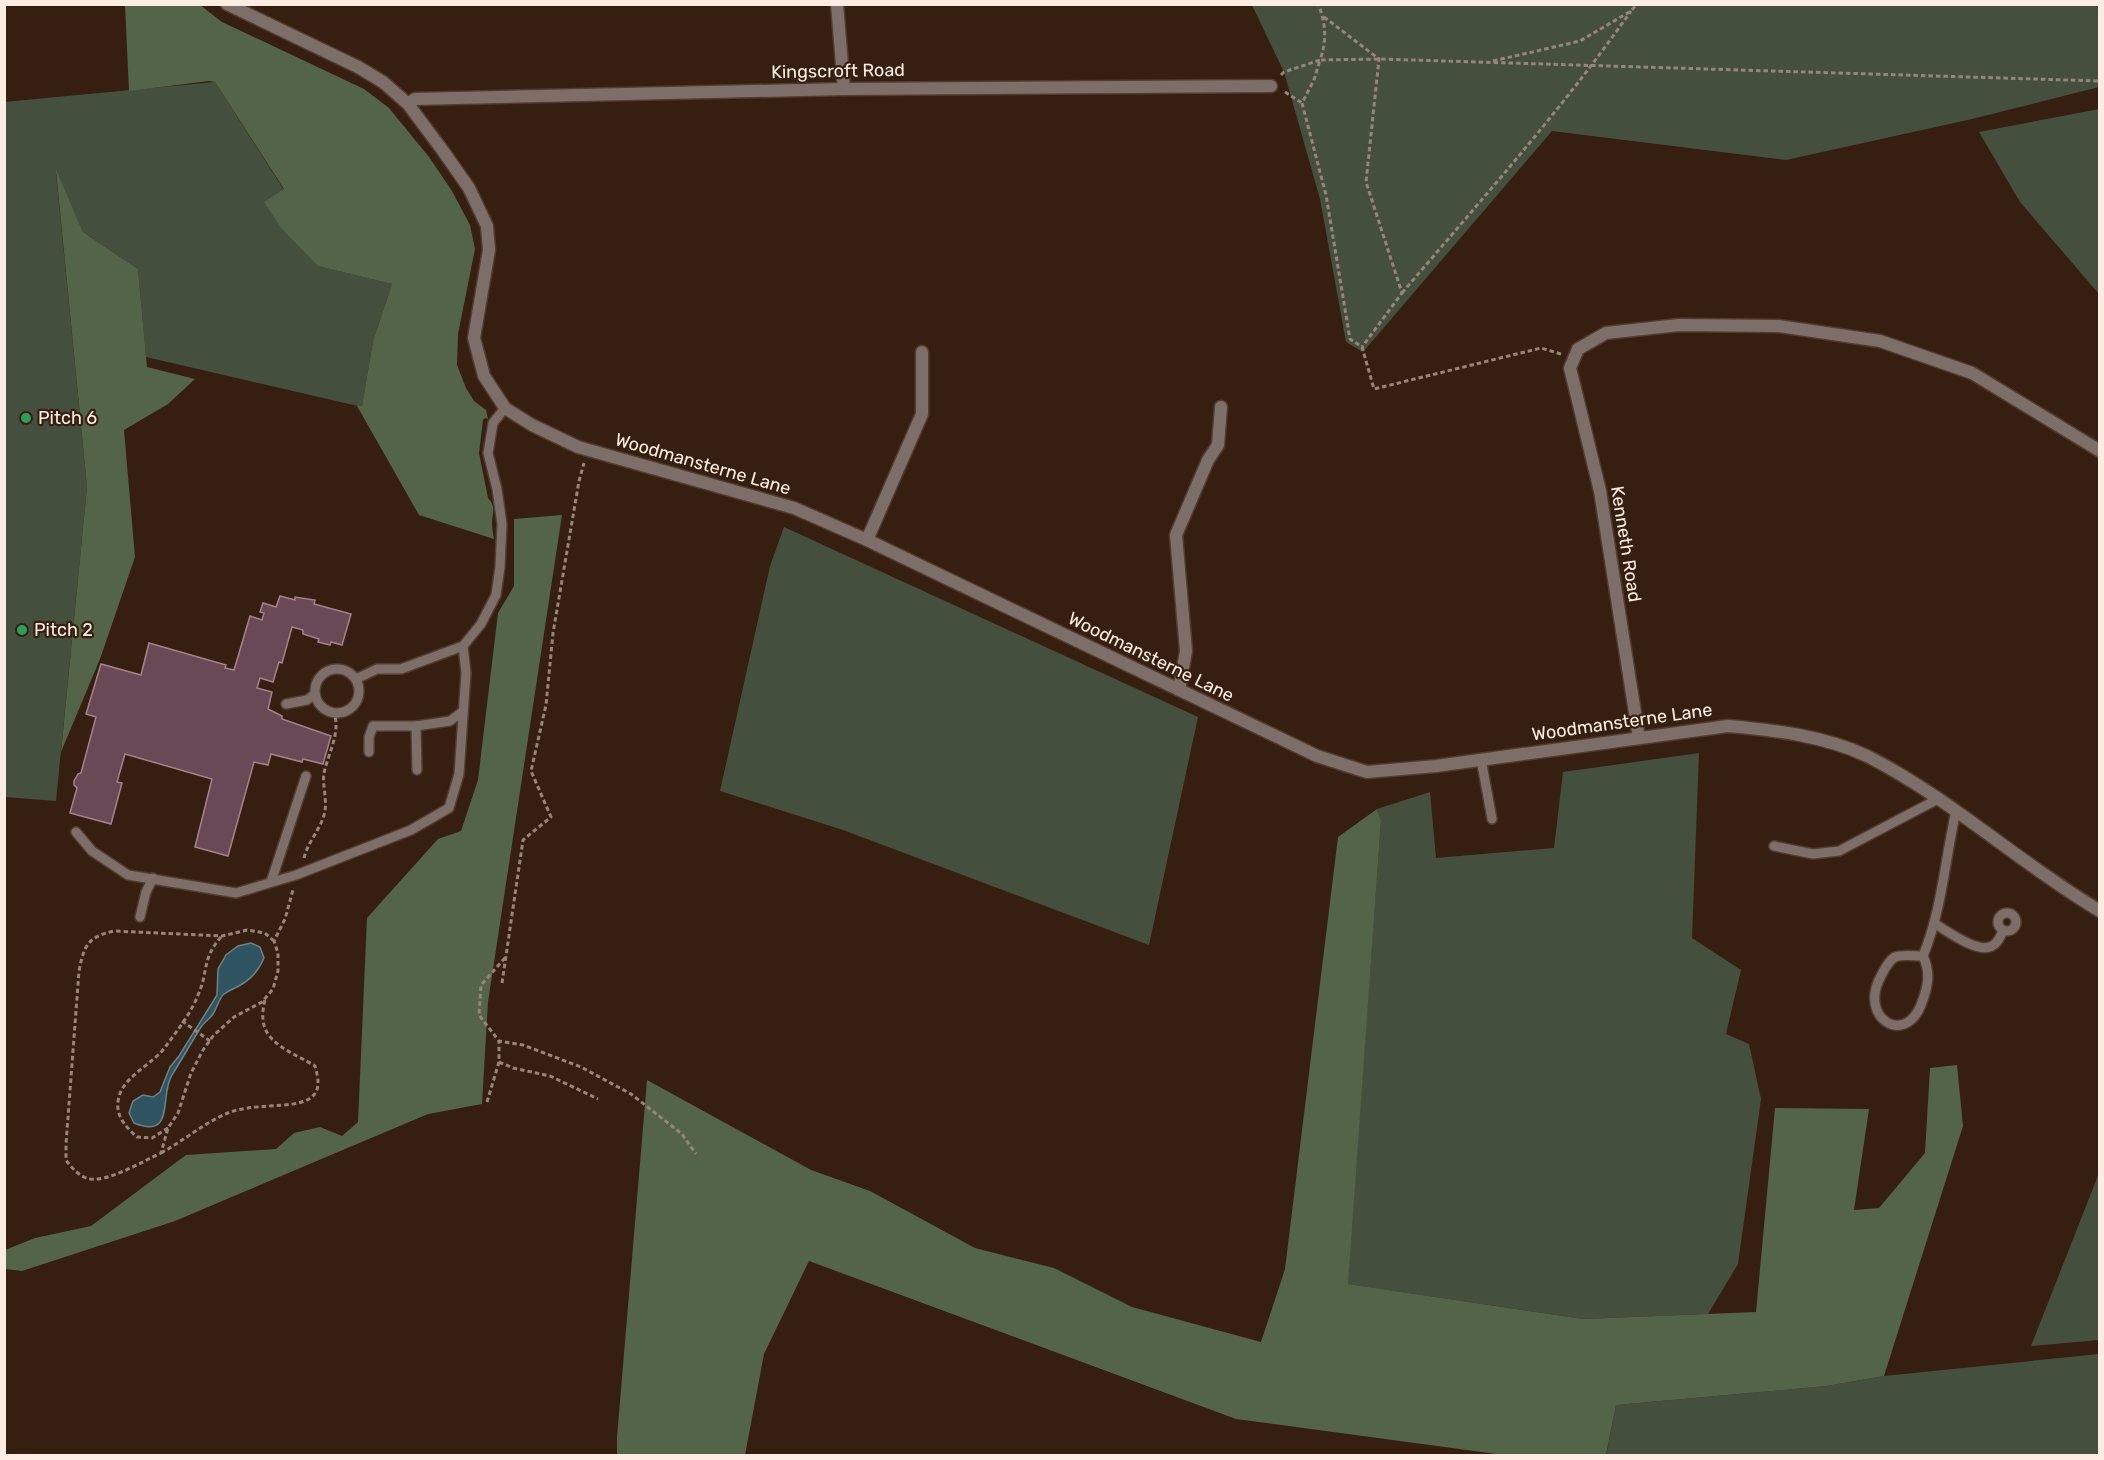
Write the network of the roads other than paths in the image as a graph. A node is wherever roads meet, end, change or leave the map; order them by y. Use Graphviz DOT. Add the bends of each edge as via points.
graph roads {
  1 [pos="226,4"];
  2 [pos="837,4"];
  3 [pos="1271,86"];
  4 [pos="844,89"];
  5 [pos="408,104"];
  6 [pos="922,352"];
  7 [pos="1221,407"];
  8 [pos="506,408"];
  9 [pos="2100,451"];
  10 [pos="867,540"];
  11 [pos="463,646"];
  12 [pos="356,679"];
  13 [pos="1179,690"];
  14 [pos="315,694"];
  15 [pos="286,704"];
  16 [pos="462,712"];
  17 [pos="416,726"];
  18 [pos="1639,738"];
  19 [pos="369,752"];
  20 [pos="1481,759"];
  21 [pos="417,770"];
  22 [pos="306,776"];
  23 [pos="1938,799"];
  24 [pos="1956,811"];
  25 [pos="1492,819"];
  26 [pos="76,832"];
  27 [pos="1774,846"];
  28 [pos="153,878"];
  29 [pos="271,882"];
  30 [pos="2100,911"];
  31 [pos="140,917"];
  32 [pos="1935,923"];
  33 [pos="2003,930"];
  34 [pos="1923,956"];
  1 -- 5 [label="street, Woodmansterne Lane" via="358,67"];
  2 -- 4 [label="street"];
  3 -- 4 [label="street, Kingscroft Road"];
  4 -- 5 [label="street, Kingscroft Road" via="415,99"];
  5 -- 8 [label="street, Woodmansterne Lane" via="469,188 487,226 489,250 474,338 484,376"];
  6 -- 10 [label="street" via="922,414"];
  7 -- 13 [label="street" via="1218,445 1176,535 1186,651"];
  8 -- 10 [label="street, Woodmansterne Lane" via="532,425 588,450 794,508"];
  8 -- 11 [label="lane" via="493,423 488,453 502,524 496,595 481,624"];
  9 -- 18 [label="street, Kenneth Road" via="1972,373 1880,341 1778,326 1679,325 1606,333 1578,349 1570,368 1599,491"];
  10 -- 13 [label="street, Woodmansterne Lane"];
  11 -- 12 [label="lane" via="401,669 377,669"];
  11 -- 16 [label="lane" via="466,673"];
  12 -- 14 [label="lane" via="344,670 329,670 318,679"];
  12 -- 14 [label="lane" via="358,700 348,711 334,713 321,707"];
  13 -- 20 [label="street, Woodmansterne Lane" via="1317,756 1367,772"];
  14 -- 15 [label="lane" via="307,700"];
  16 -- 17 [label="lane" via="450,721"];
  16 -- 29 [label="lane" via="459,774 449,808 411,830"];
  17 -- 19 [label="lane" via="373,726"];
  17 -- 21 [label="lane"];
  18 -- 20 [label="street, Woodmansterne Lane"];
  18 -- 23 [label="street, Woodmansterne Lane" via="1728,726 1831,743 1865,756"];
  20 -- 25 [label="lane"];
  22 -- 29 [label="lane"];
  23 -- 24 [label="street, Woodmansterne Lane"];
  23 -- 27 [label="lane" via="1839,851 1813,854"];
  24 -- 30 [label="street, Woodmansterne Lane" via="2060,888"];
  24 -- 32 [label="lane"];
  26 -- 28 [label="lane" via="92,851 128,875"];
  28 -- 29 [label="lane" via="236,892"];
  28 -- 31 [label="lane"];
  32 -- 33 [label="lane" via="1969,944 1988,948 1995,945"];
  32 -- 34 [label="lane"];
  34 -- 34 [label="lane" via="1929,975 1917,1015 1900,1026 1888,1023 1878,1015 1874,1004 1877,983 1895,957"];
}
